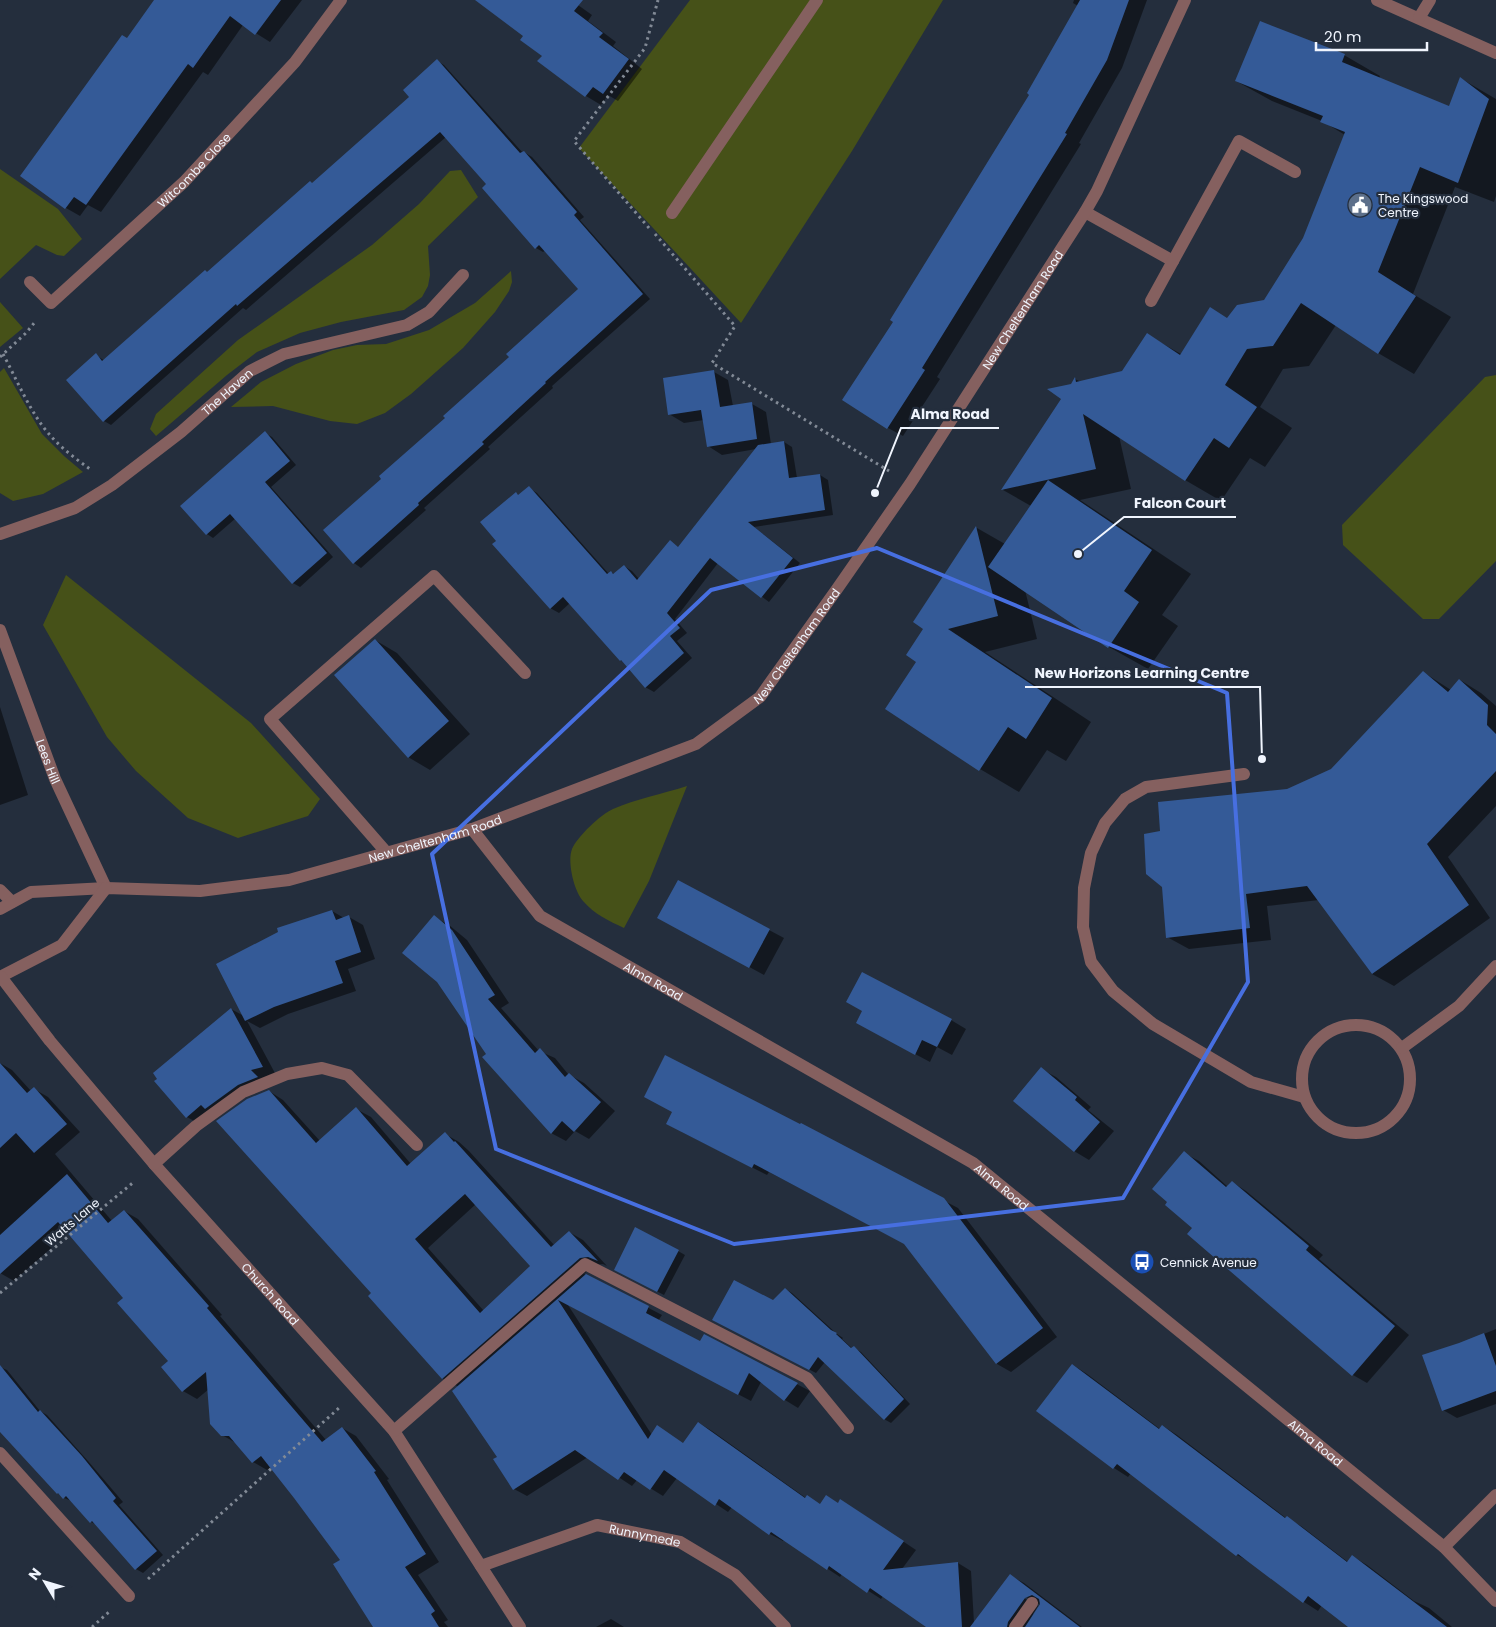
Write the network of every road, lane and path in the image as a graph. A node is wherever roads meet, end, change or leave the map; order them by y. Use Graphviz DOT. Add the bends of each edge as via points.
graph roads {
  1 [pos="341,0"];
  2 [pos="658,0"];
  3 [pos="817,0"];
  4 [pos="1185,0"];
  5 [pos="1377,0"];
  6 [pos="1430,0"];
  7 [pos="1419,18"];
  8 [pos="1496,53"];
  9 [pos="1295,172"];
  10 [pos="1085,212"];
  11 [pos="672,213"];
  12 [pos="1173,261"];
  13 [pos="463,275"];
  14 [pos="30,282"];
  15 [pos="1151,301"];
  16 [pos="51,303"];
  17 [pos="2,355"];
  18 [pos="910,484"];
  19 [pos="112,485"];
  20 [pos="0,534"];
  21 [pos="0,630"];
  22 [pos="525,673"];
  23 [pos="1244,774"];
  24 [pos="472,829"];
  25 [pos="386,853"];
  26 [pos="106,888"];
  27 [pos="0,890"];
  28 [pos="12,902"];
  29 [pos="0,909"];
  30 [pos="1496,966"];
  31 [pos="0,977"];
  32 [pos="1402,1048"];
  33 [pos="1304,1096"];
  34 [pos="417,1145"];
  35 [pos="154,1164"];
  36 [pos="0,1293"];
  37 [pos="358,1390"];
  38 [pos="848,1428"];
  39 [pos="394,1431"];
  40 [pos="0,1453"];
  41 [pos="1496,1495"];
  42 [pos="1444,1546"];
  43 [pos="481,1566"];
  44 [pos="129,1596"];
  45 [pos="1496,1601"];
  46 [pos="1032,1603"];
  47 [pos="92,1627"];
  48 [pos="520,1627"];
  49 [pos="785,1627"];
  50 [pos="1015,1627"];
  1 -- 16 [label="street, Witcombe Close" via="295,62 184,182"];
  2 -- 18 [label="path" via="645,48 574,141 735,326 712,363"];
  3 -- 11 [label="street"];
  4 -- 10 [label="street, New Cheltenham Road"];
  5 -- 7 [label="street"];
  6 -- 7 [label="street"];
  7 -- 8 [label="street"];
  9 -- 12 [label="street" via="1238,141"];
  10 -- 12 [label="street"];
  10 -- 18 [label="street, New Cheltenham Road"];
  12 -- 15 [label="street"];
  13 -- 19 [label="street, The Haven" via="429,312 407,325 284,354 250,371 181,432"];
  14 -- 16 [label="street"];
  16 -- 17 [label="path"];
  17 -- 19 [label="path" via="48,433 67,452"];
  18 -- 24 [label="street, New Cheltenham Road" via="760,697 696,744"];
  19 -- 20 [label="street, The Haven" via="75,508"];
  21 -- 26 [label="street, Lees Hill" via="55,779"];
  22 -- 25 [label="street" via="434,576 270,719"];
  23 -- 33 [label="street" via="1146,787 1125,799 1105,823 1091,853 1084,888 1083,927 1091,962 1113,992 1153,1024 1251,1082"];
  24 -- 25 [label="street, New Cheltenham Road"];
  24 -- 42 [label="street, Alma Road" via="540,916 973,1164"];
  25 -- 26 [label="street, New Cheltenham Road" via="289,880 200,891"];
  26 -- 28 [label="street, New Cheltenham Road" via="31,892"];
  26 -- 31 [label="street" via="62,945"];
  27 -- 28 [label="street"];
  28 -- 29 [label="street, New Cheltenham Road"];
  30 -- 32 [label="street" via="1459,1006"];
  31 -- 35 [label="street, Church Road"];
  32 -- 33 [label="street" via="1383,1030 1358,1024 1332,1029 1312,1046 1302,1071"];
  32 -- 33 [label="street" via="1411,1073 1410,1082 1407,1100 1391,1121 1368,1132 1341,1132 1318,1118"];
  34 -- 35 [label="street" via="348,1075 322,1068 287,1074 243,1092 196,1126"];
  35 -- 36 [label="path, Watts Lane"];
  35 -- 37 [label="street, Church Road"];
  37 -- 39 [label="street, Church Road"];
  37 -- 44 [label="path"];
  38 -- 39 [label="street" via="807,1378 585,1264"];
  39 -- 43 [label="street, Church Road"];
  40 -- 44 [label="street"];
  41 -- 42 [label="street"];
  42 -- 45 [label="street, Alma Road"];
  43 -- 48 [label="street, Church Road"];
  43 -- 49 [label="street, Runnymede" via="597,1525 662,1538 680,1542 735,1575"];
  44 -- 47 [label="path"];
  46 -- 50 [label="street"];
}
